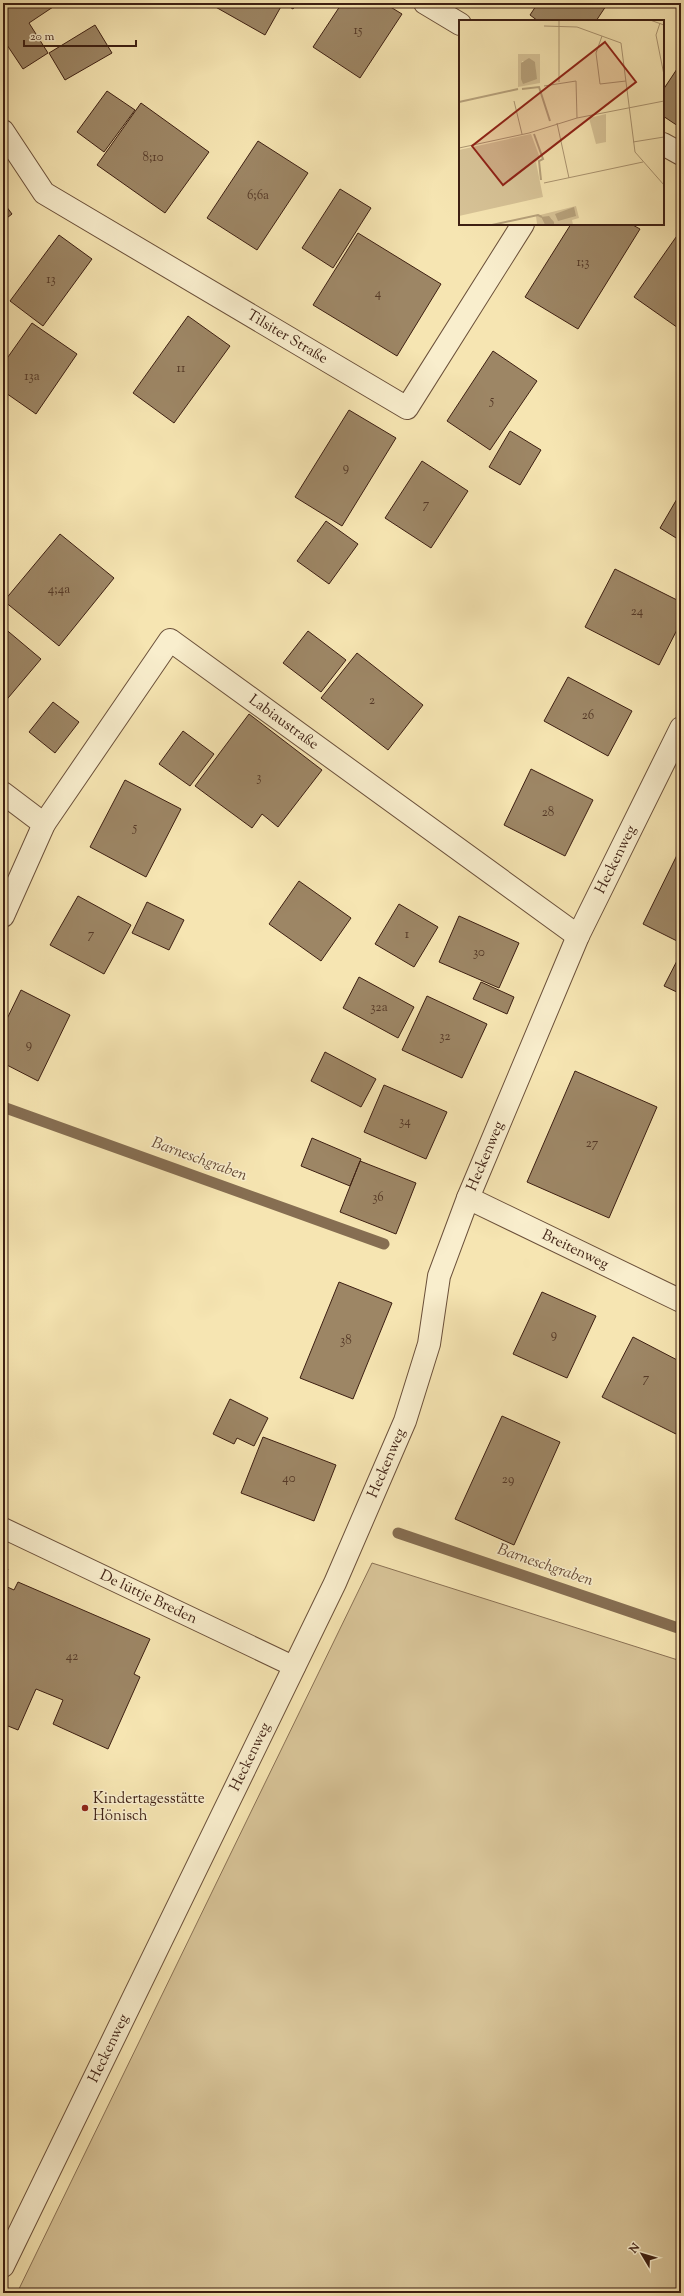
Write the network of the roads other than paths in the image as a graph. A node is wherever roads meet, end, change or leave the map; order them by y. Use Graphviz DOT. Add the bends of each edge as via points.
graph roads {
  1 [pos="425,3"];
  2 [pos="459,23"];
  3 [pos="3,131"];
  4 [pos="664,145"];
  5 [pos="681,154"];
  6 [pos="522,225"];
  7 [pos="681,728"];
  8 [pos="3,793"];
  9 [pos="44,824"];
  10 [pos="3,916"];
  11 [pos="578,936"];
  12 [pos="468,1198"];
  13 [pos="681,1301"];
  14 [pos="3,1528"];
  15 [pos="295,1667"];
  16 [pos="3,2266"];
  1 -- 2 [label="street"];
  3 -- 6 [label="street, Tilsiter Straße" via="44,193 407,408"];
  4 -- 5 [label="street"];
  7 -- 11 [label="street, Heckenweg"];
  8 -- 9 [label="street"];
  9 -- 10 [label="street, Labiaustraße"];
  9 -- 11 [label="street, Labiaustraße" via="170,640"];
  11 -- 12 [label="street, Heckenweg"];
  12 -- 13 [label="street, Breitenweg"];
  12 -- 15 [label="street, Heckenweg" via="439,1276 429,1344 405,1421 335,1583"];
  14 -- 15 [label="lane, De lüttje Breden"];
  15 -- 16 [label="street, Heckenweg"];
}
